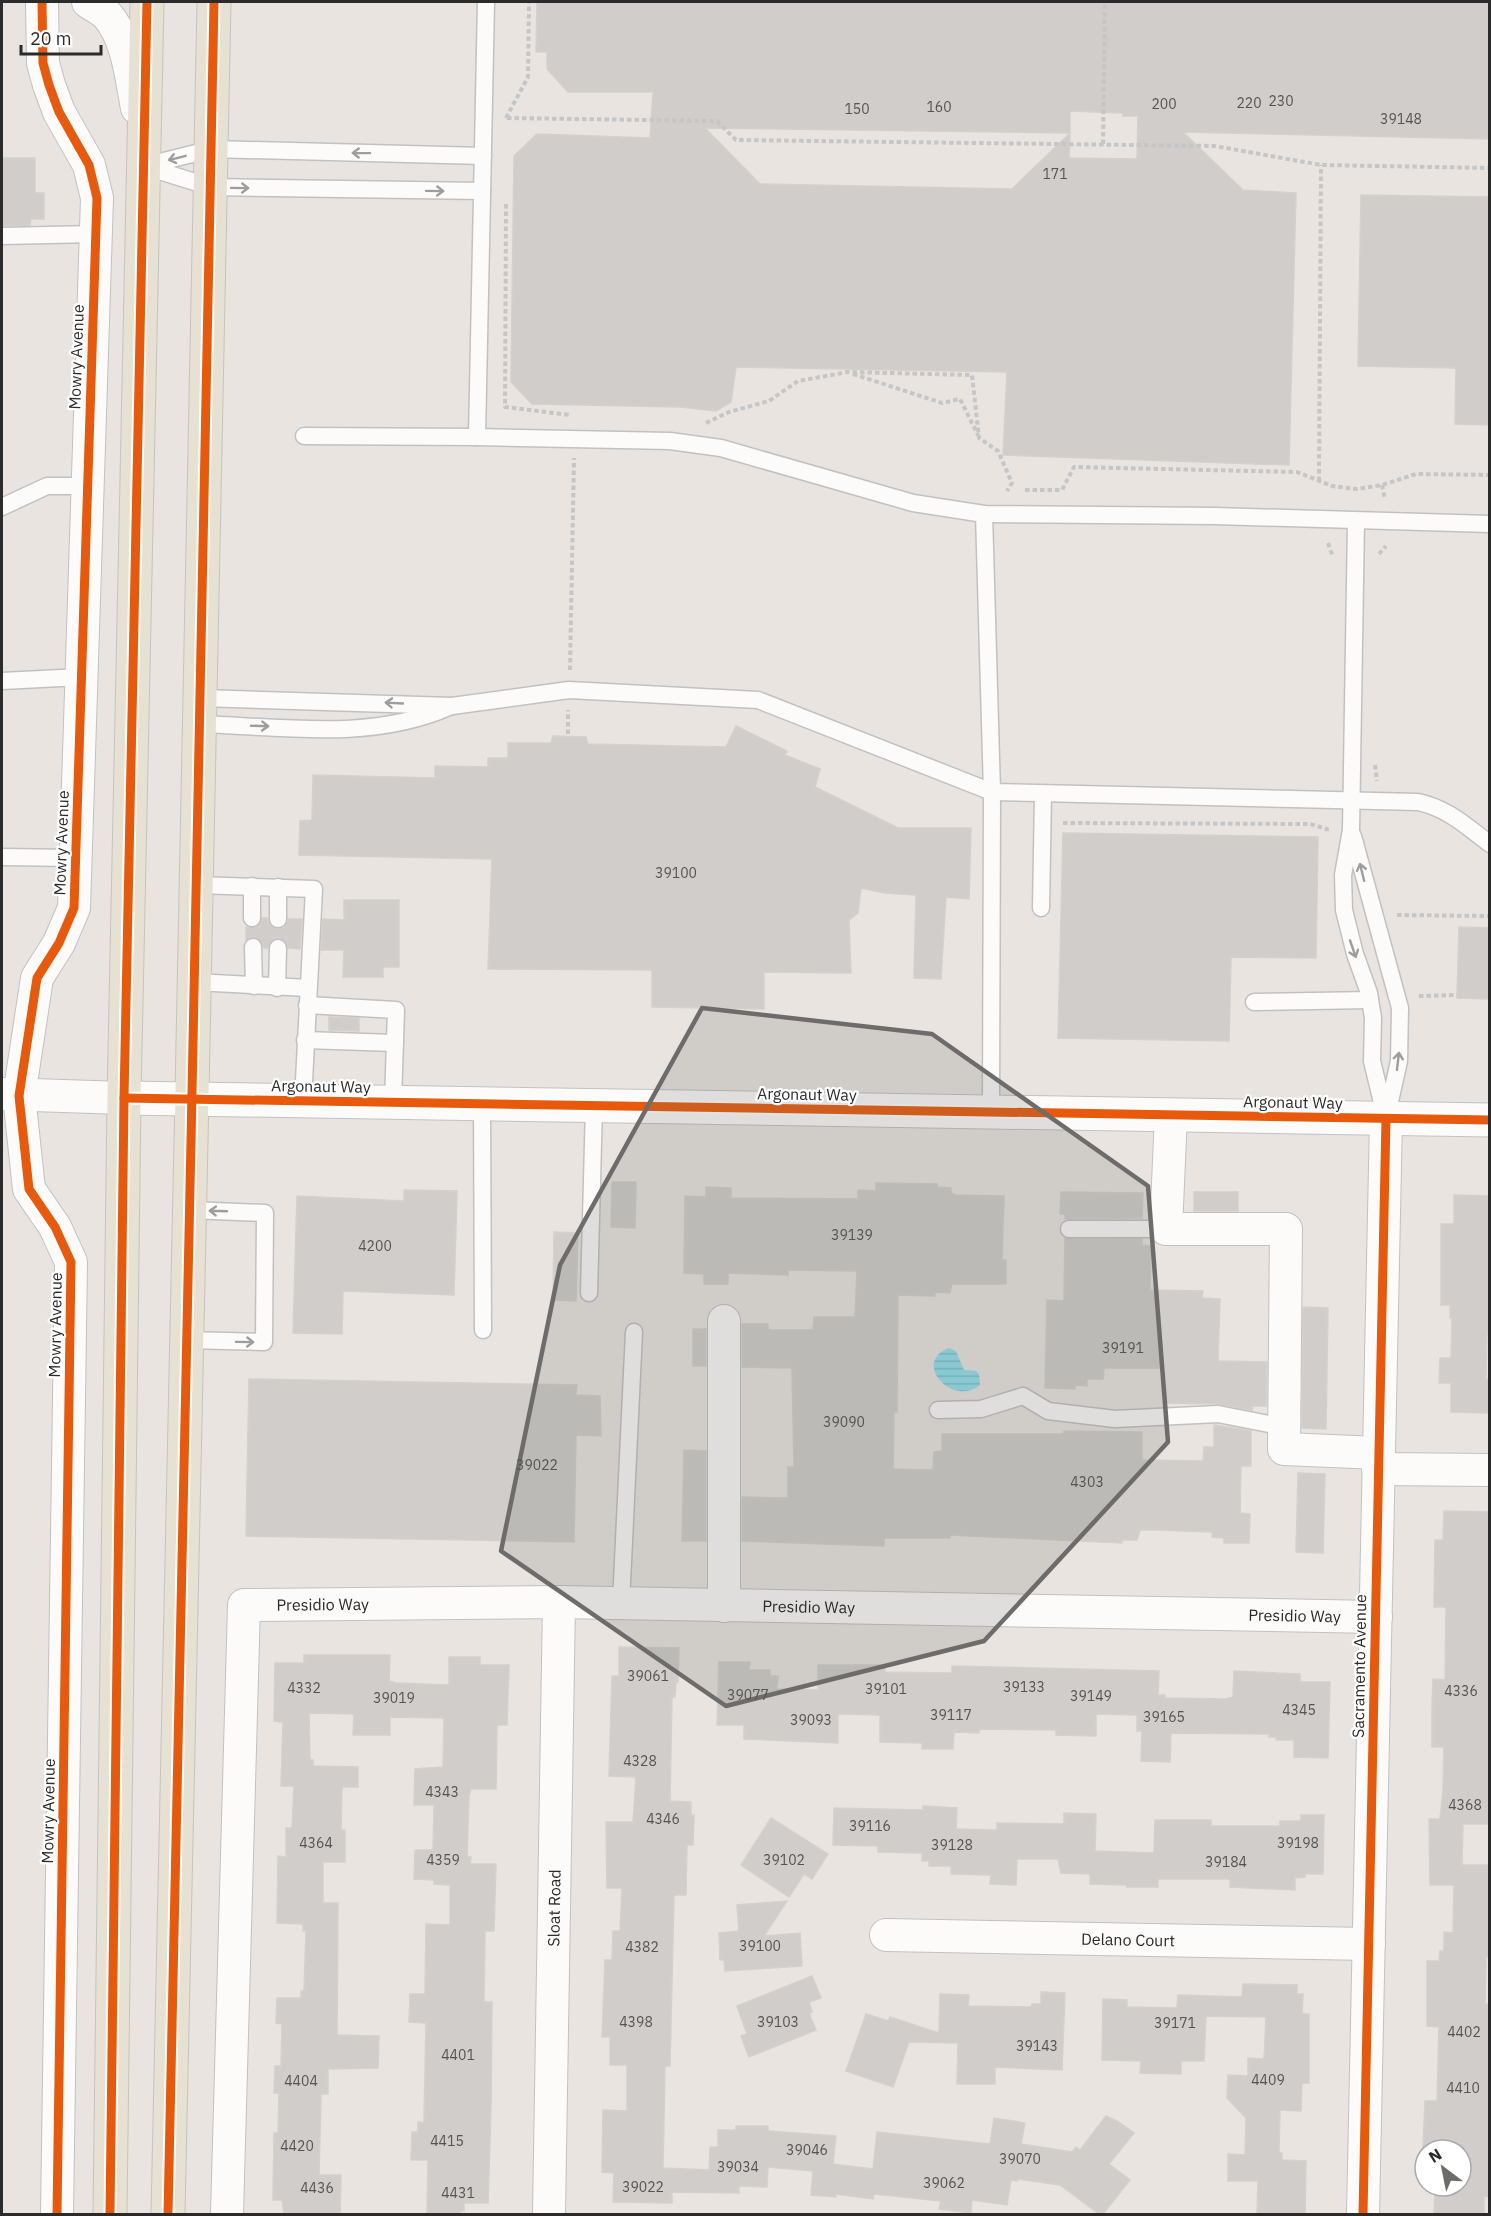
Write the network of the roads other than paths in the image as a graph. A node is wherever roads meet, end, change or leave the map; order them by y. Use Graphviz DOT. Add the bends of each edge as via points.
graph roads {
  1 [pos="42,2"];
  2 [pos="88,2"];
  3 [pos="147,2"];
  4 [pos="214,2"];
  5 [pos="486,2"];
  6 [pos="212,149"];
  7 [pos="483,156"];
  8 [pos="143,166"];
  9 [pos="211,187"];
  10 [pos="482,192"];
  11 [pos="95,234"];
  12 [pos="2,236"];
  13 [pos="304,436"];
  14 [pos="477,437"];
  15 [pos="87,486"];
  16 [pos="2,507"];
  17 [pos="984,514"];
  18 [pos="1356,522"];
  19 [pos="1490,524"];
  20 [pos="81,677"];
  21 [pos="2,681"];
  22 [pos="452,706"];
  23 [pos="202,711"];
  24 [pos="992,792"];
  25 [pos="1043,794"];
  26 [pos="1352,801"];
  27 [pos="1351,830"];
  28 [pos="1490,844"];
  29 [pos="2,857"];
  30 [pos="75,858"];
  31 [pos="197,885"];
  32 [pos="252,886"];
  33 [pos="278,887"];
  34 [pos="1041,908"];
  35 [pos="252,918"];
  36 [pos="278,919"];
  37 [pos="253,947"];
  38 [pos="278,948"];
  39 [pos="195,982"];
  40 [pos="254,986"];
  41 [pos="277,988"];
  42 [pos="308,997"];
  43 [pos="1370,1000"];
  44 [pos="1254,1002"];
  45 [pos="305,1040"];
  46 [pos="394,1043"];
  47 [pos="10,1095"];
  48 [pos="124,1098"];
  49 [pos="192,1099"];
  50 [pos="303,1101"];
  51 [pos="393,1102"];
  52 [pos="482,1104"];
  53 [pos="594,1106"];
  54 [pos="991,1112"];
  55 [pos="1171,1115"];
  56 [pos="1386,1119"];
  57 [pos="1490,1120"];
  58 [pos="190,1210"];
  59 [pos="1069,1229"];
  60 [pos="1166,1229"];
  61 [pos="589,1293"];
  62 [pos="724,1320"];
  63 [pos="483,1330"];
  64 [pos="634,1332"];
  65 [pos="186,1340"];
  66 [pos="938,1410"];
  67 [pos="1284,1427"];
  68 [pos="1379,1461"];
  69 [pos="1490,1470"];
  70 [pos="559,1602"];
  71 [pos="621,1603"];
  72 [pos="724,1606"];
  73 [pos="1376,1617"];
  74 [pos="886,1935"];
  75 [pos="1369,1944"];
  76 [pos="57,2214"];
  77 [pos="110,2214"];
  78 [pos="168,2214"];
  79 [pos="227,2214"];
  80 [pos="549,2214"];
  81 [pos="1363,2214"];
  1 -- 11 [label="street, Mowry Avenue" via="43,63 59,112 89,165 96,198"];
  2 -- 8 [label="street" via="107,14 119,36 133,88"];
  3 -- 8 [label="main road"];
  4 -- 6 [label="main road"];
  5 -- 7 [label="lane"];
  7 -- 6 [label="lane, one-way"];
  6 -- 8 [label="lane, one-way"];
  6 -- 9 [label="main road"];
  7 -- 10 [label="lane"];
  8 -- 9 [label="lane"];
  8 -- 48 [label="main road"];
  9 -- 10 [label="lane, one-way"];
  9 -- 23 [label="main road"];
  10 -- 14 [label="lane"];
  11 -- 12 [label="lane"];
  11 -- 15 [label="street, Mowry Avenue"];
  13 -- 14 [label="lane"];
  14 -- 17 [label="lane" via="670,441 721,448 913,502"];
  15 -- 16 [label="lane" via="47,486"];
  15 -- 20 [label="street, Mowry Avenue"];
  17 -- 18 [label="lane"];
  17 -- 24 [label="lane"];
  18 -- 19 [label="lane"];
  18 -- 26 [label="lane"];
  20 -- 21 [label="lane"];
  20 -- 30 [label="street, Mowry Avenue"];
  22 -- 23 [label="lane, one-way"];
  23 -- 22 [label="lane, one-way" via="334,729 422,719"];
  22 -- 24 [label="lane" via="569,690 758,700"];
  23 -- 31 [label="main road"];
  24 -- 25 [label="lane"];
  24 -- 54 [label="lane"];
  25 -- 26 [label="lane"];
  25 -- 34 [label="lane"];
  26 -- 27 [label="lane"];
  26 -- 28 [label="lane" via="1436,806"];
  27 -- 43 [label="lane, one-way" via="1343,876 1344,910"];
  56 -- 27 [label="lane, one-way" via="1399,1061 1400,1008"];
  29 -- 30 [label="lane"];
  30 -- 47 [label="street, Mowry Avenue" via="74,908 59,943 37,978"];
  31 -- 32 [label="lane"];
  31 -- 39 [label="main road"];
  32 -- 33 [label="lane"];
  32 -- 35 [label="lane"];
  33 -- 36 [label="lane"];
  33 -- 42 [label="lane" via="314,889"];
  37 -- 40 [label="lane"];
  38 -- 41 [label="lane"];
  39 -- 40 [label="lane"];
  39 -- 49 [label="main road"];
  40 -- 41 [label="lane"];
  41 -- 42 [label="lane"];
  42 -- 45 [label="lane"];
  42 -- 46 [label="lane" via="396,1010"];
  43 -- 44 [label="lane"];
  43 -- 56 [label="lane" via="1372,1061"];
  45 -- 46 [label="lane"];
  45 -- 50 [label="lane"];
  46 -- 51 [label="lane"];
  47 -- 48 [label="street, Argonaut Way"];
  47 -- 76 [label="street, Mowry Avenue" via="29,1189 55,1227 71,1262"];
  48 -- 49 [label="street, Argonaut Way"];
  48 -- 77 [label="main road"];
  49 -- 50 [label="street, Argonaut Way"];
  49 -- 58 [label="main road"];
  50 -- 51 [label="street, Argonaut Way"];
  51 -- 52 [label="street, Argonaut Way"];
  52 -- 53 [label="street, Argonaut Way"];
  52 -- 63 [label="lane"];
  53 -- 54 [label="street, Argonaut Way"];
  53 -- 61 [label="lane"];
  54 -- 55 [label="street, Argonaut Way"];
  55 -- 56 [label="street, Argonaut Way"];
  55 -- 60 [label="street"];
  56 -- 57 [label="street, Argonaut Way"];
  56 -- 68 [label="street, Sacramento Avenue"];
  58 -- 65 [label="main road"];
  65 -- 58 [label="lane, one-way" via="264,1342 265,1213"];
  59 -- 60 [label="lane"];
  60 -- 67 [label="street" via="1286,1229"];
  62 -- 72 [label="street"];
  64 -- 71 [label="lane"];
  65 -- 78 [label="main road"];
  66 -- 67 [label="lane" via="981,1409 1023,1396 1048,1411 1115,1419 1218,1414"];
  67 -- 68 [label="street" via="1284,1449"];
  68 -- 69 [label="street"];
  68 -- 73 [label="street, Sacramento Avenue"];
  70 -- 71 [label="street, Presidio Way"];
  70 -- 79 [label="street, Presidio Way" via="244,1605"];
  70 -- 80 [label="street, Sloat Road"];
  71 -- 72 [label="street, Presidio Way"];
  72 -- 73 [label="street, Presidio Way"];
  73 -- 75 [label="street, Sacramento Avenue"];
  74 -- 75 [label="street, Delano Court"];
  75 -- 81 [label="street, Sacramento Avenue"];
}
